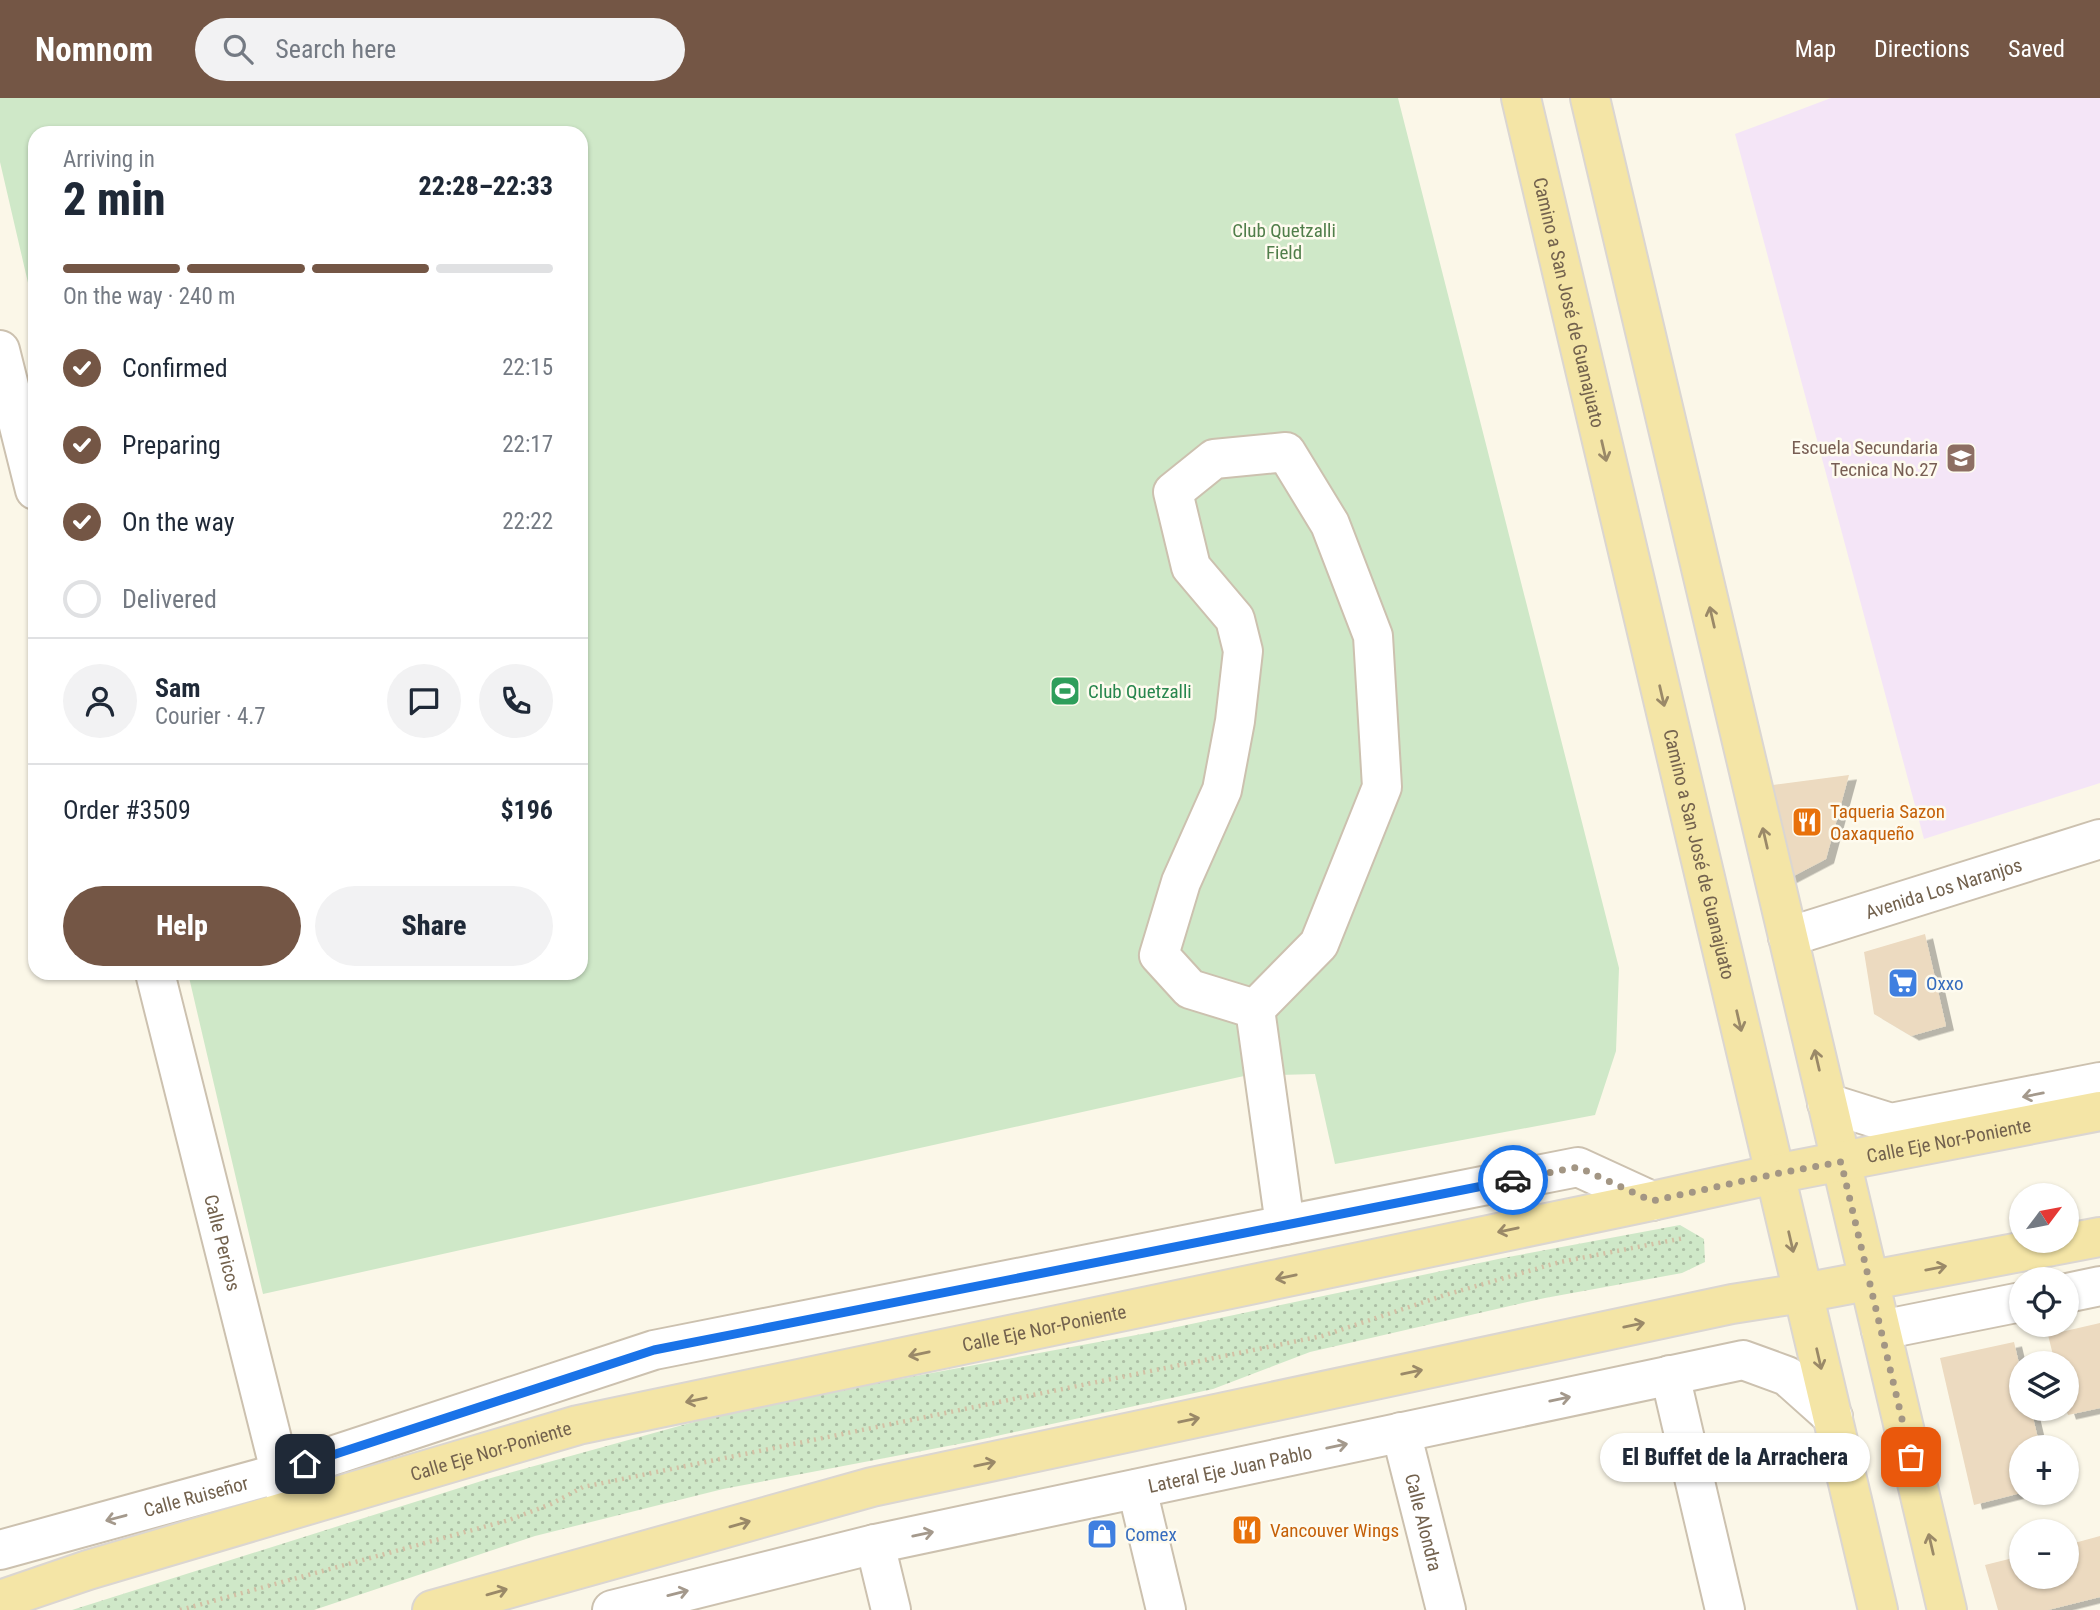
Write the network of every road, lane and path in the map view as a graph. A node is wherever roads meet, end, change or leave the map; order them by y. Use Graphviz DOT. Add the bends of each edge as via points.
graph roads {
  1 [pos="1521,98"];
  2 [pos="1590,98"];
  3 [pos="0,350"];
  4 [pos="28,462"];
  5 [pos="2100,839"];
  6 [pos="1788,937"];
  7 [pos="157,980"];
  8 [pos="1255,1009"];
  9 [pos="2100,1082"];
  10 [pos="1827,1103"];
  11 [pos="2100,1111"];
  12 [pos="1841,1162"];
  13 [pos="1775,1174"];
  14 [pos="1652,1201"];
  15 [pos="1285,1225"];
  16 [pos="2100,1237"];
  17 [pos="1684,1238"];
  18 [pos="1869,1280"];
  19 [pos="2100,1286"];
  20 [pos="2079,1290"];
  21 [pos="1803,1293"];
  22 [pos="2009,1304"];
  23 [pos="1881,1330"];
  24 [pos="1670,1375"];
  25 [pos="1833,1418"];
  26 [pos="1401,1432"];
  27 [pos="280,1473"];
  28 [pos="1137,1489"];
  29 [pos="290,1511"];
  30 [pos="875,1544"];
  31 [pos="1,1547"];
  32 [pos="0,1600"];
  33 [pos="180,1610"];
  34 [pos="432,1610"];
  35 [pos="615,1610"];
  36 [pos="891,1610"];
  37 [pos="1166,1610"];
  38 [pos="1446,1610"];
  39 [pos="1725,1610"];
  40 [pos="1878,1610"];
  41 [pos="1947,1610"];
  1 -- 13 [label="main road, Camino a San José de Guanajuato, one-way"];
  6 -- 2 [label="main road, one-way"];
  3 -- 4 [label="street"];
  5 -- 6 [label="street, Avenida Los Naranjos"];
  10 -- 6 [label="main road, one-way"];
  7 -- 27 [label="street, Calle Pericos"];
  8 -- 8 [label="street" via="1319,944 1382,787 1373,636 1330,524 1286,452 1214,459 1173,492 1191,567 1235,619 1243,651 1222,790 1181,881 1159,955 1189,989"];
  8 -- 15 [label="street"];
  9 -- 10 [label="street, one-way" via="1891,1123"];
  10 -- 12 [label="main road"];
  11 -- 12 [label="main road, Calle Eje Nor-Poniente"];
  12 -- 13 [label="main road, Calle Eje Nor-Poniente"];
  12 -- 18 [label="main road"];
  13 -- 14 [label="main road, Calle Eje Nor-Poniente"];
  13 -- 21 [label="main road, Camino a San José de Guanajuato, one-way"];
  14 -- 15 [label="street, Calle Ruiseñor" via="1578,1167"];
  14 -- 29 [label="main road, Calle Eje Nor-Poniente, one-way" via="578,1425"];
  15 -- 27 [label="street, Calle Ruiseñor" via="654,1350"];
  18 -- 16 [label="main road, one-way"];
  17 -- 33 [label="path" via="1560,1262 1322,1336 583,1487 509,1520"];
  18 -- 21 [label="main road"];
  18 -- 23 [label="main road"];
  19 -- 20 [label="street"];
  21 -- 25 [label="main road, Camino a San José de Guanajuato, one-way"];
  34 -- 21 [label="main road, one-way" via="872,1487 1732,1304"];
  22 -- 23 [label="street"];
  41 -- 23 [label="main road, one-way"];
  24 -- 25 [label="street, Lateral Eje Juan Pablo" via="1743,1360 1787,1376"];
  26 -- 24 [label="street, Lateral Eje Juan Pablo, one-way"];
  24 -- 39 [label="street"];
  25 -- 40 [label="main road, Camino a San José de Guanajuato"];
  28 -- 26 [label="street, Lateral Eje Juan Pablo, one-way"];
  26 -- 38 [label="street, Calle Alondra"];
  27 -- 29 [label="street, Calle Pericos"];
  27 -- 31 [label="street, Calle Ruiseñor, one-way"];
  30 -- 28 [label="street, Lateral Eje Juan Pablo, one-way"];
  28 -- 37 [label="street"];
  29 -- 32 [label="main road, Calle Eje Nor-Poniente"];
  35 -- 30 [label="street, Lateral Eje Juan Pablo, one-way"];
  30 -- 36 [label="street"];
}
